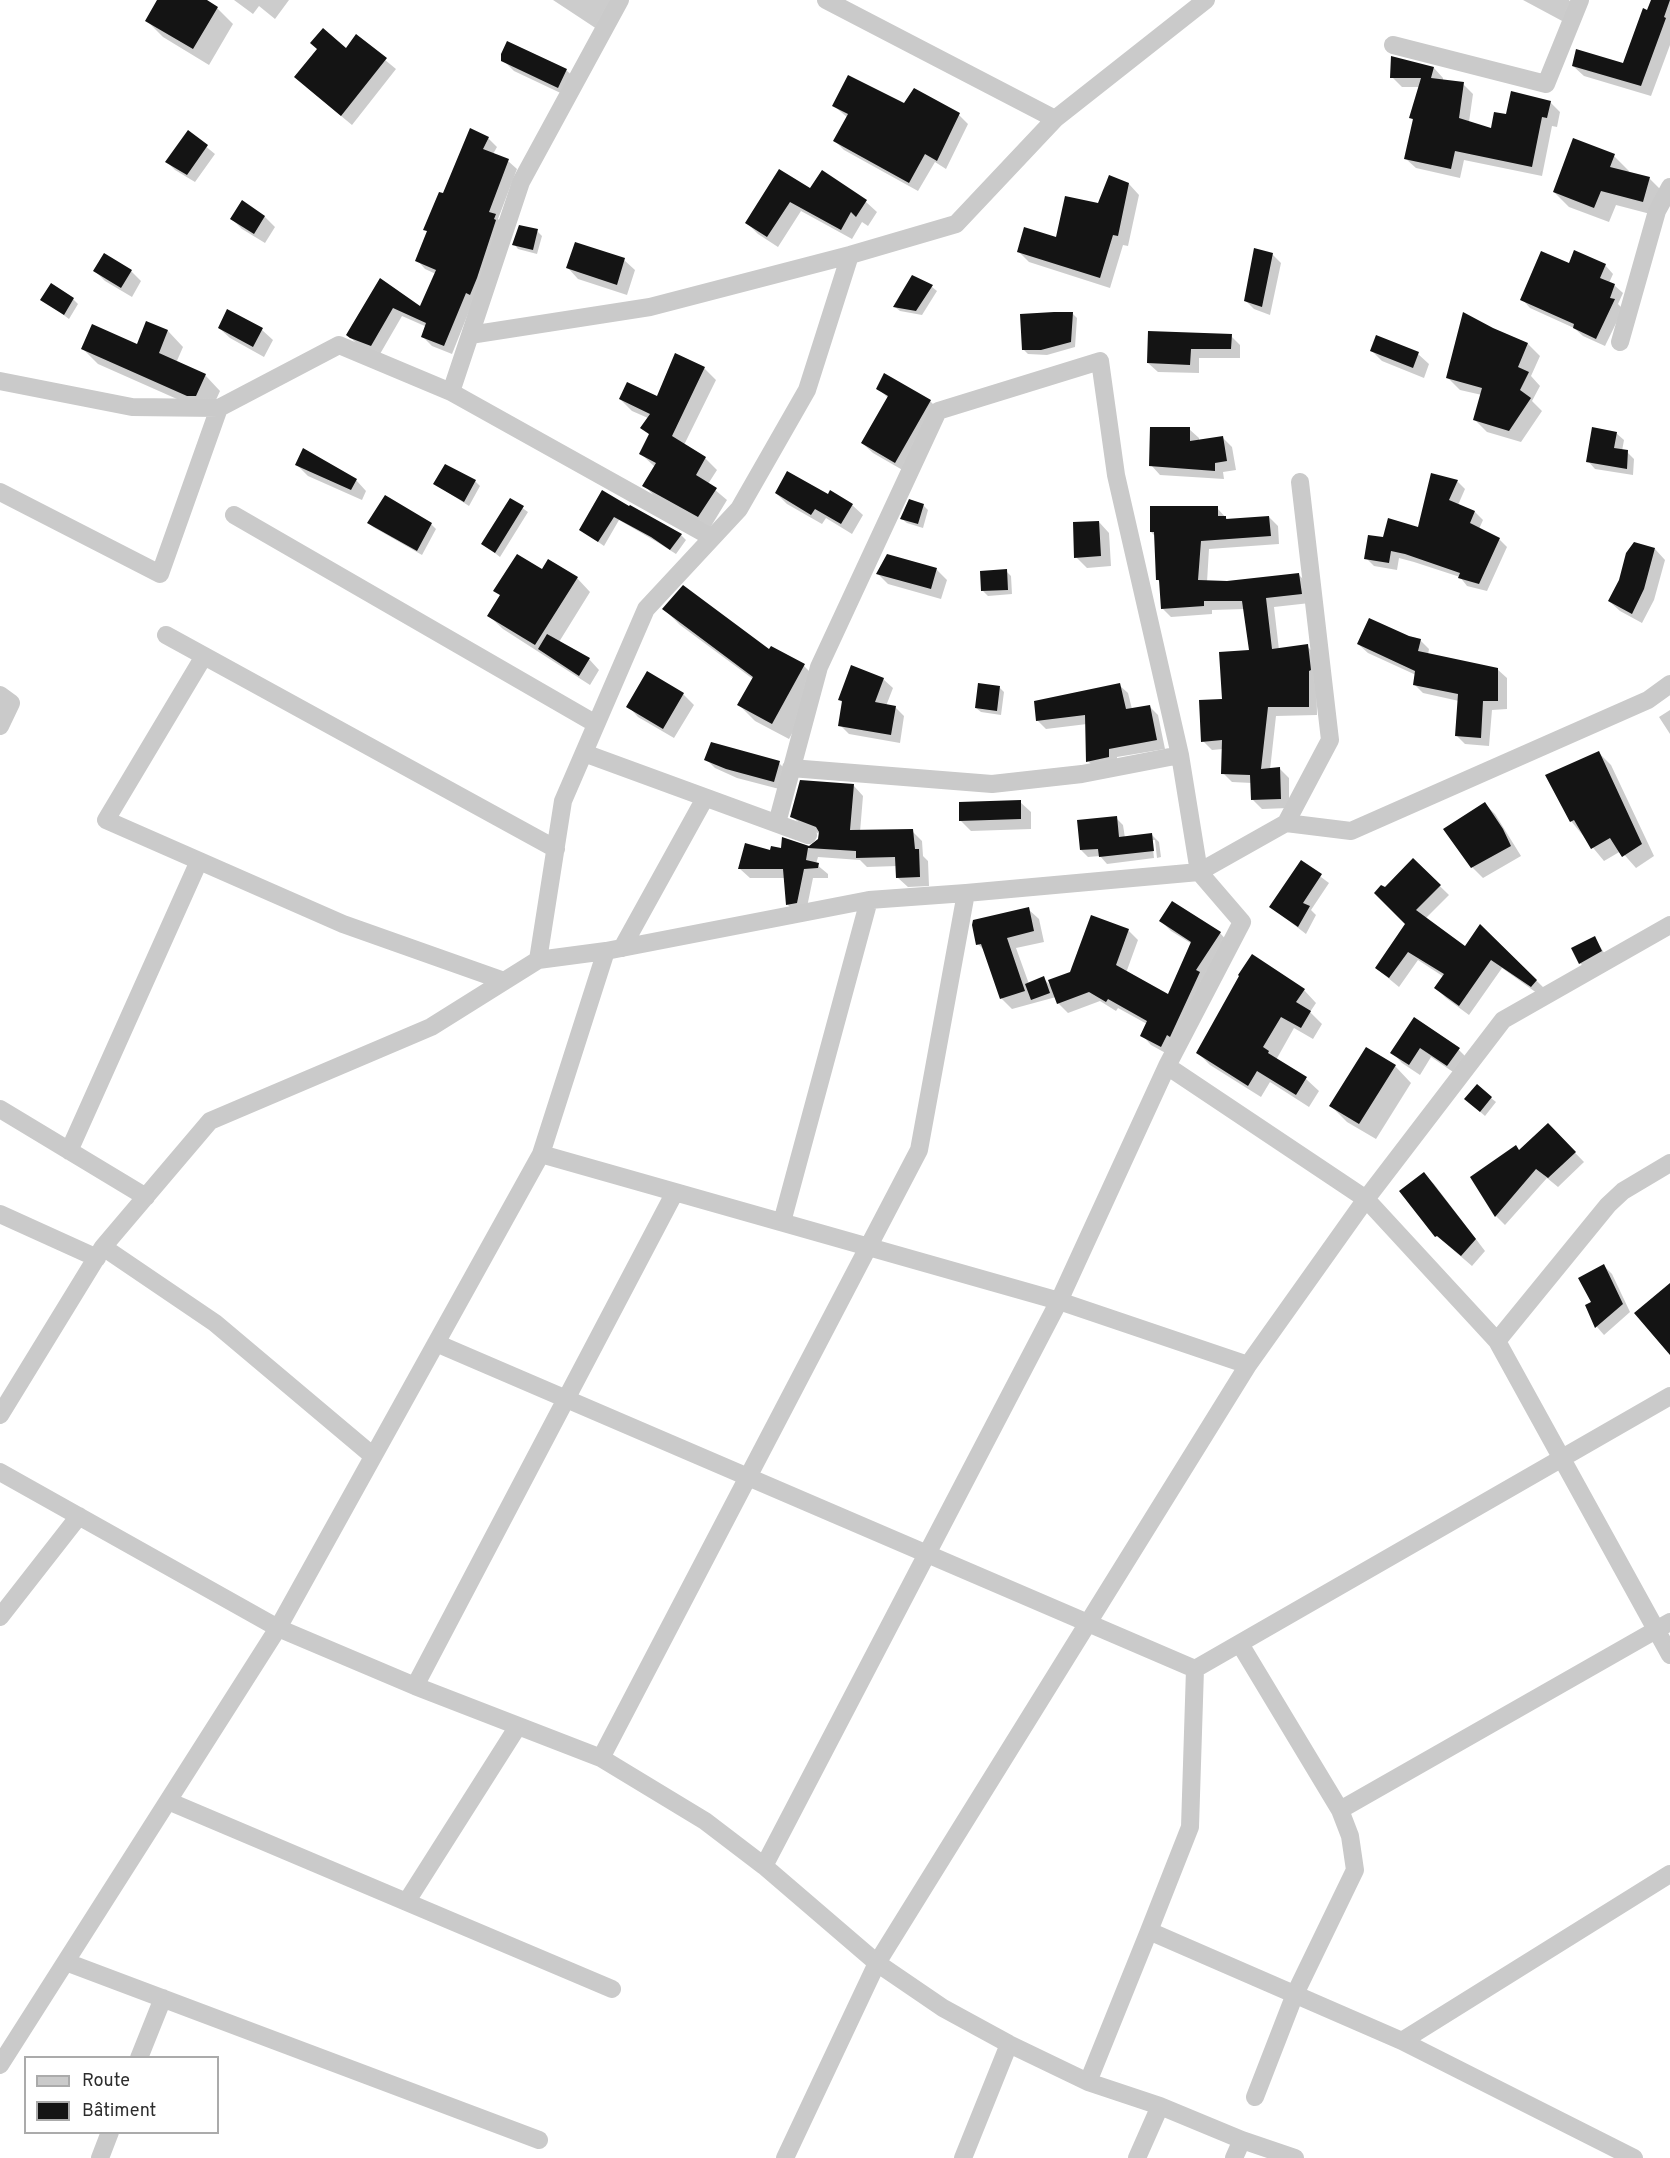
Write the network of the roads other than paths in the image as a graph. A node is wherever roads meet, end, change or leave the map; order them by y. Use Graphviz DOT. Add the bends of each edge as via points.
graph roads {
  1 [pos="620,0"];
  2 [pos="826,0"];
  3 [pos="1206,0"];
  4 [pos="1580,0"];
  5 [pos="1393,45"];
  6 [pos="1055,118"];
  7 [pos="1670,187"];
  8 [pos="850,255"];
  9 [pos="470,335"];
  10 [pos="1620,342"];
  11 [pos="0,381"];
  12 [pos="451,392"];
  13 [pos="219,408"];
  14 [pos="1300,482"];
  15 [pos="0,492"];
  16 [pos="234,515"];
  17 [pos="711,537"];
  18 [pos="166,635"];
  19 [pos="204,656"];
  20 [pos="1670,684"];
  21 [pos="0,695"];
  22 [pos="596,724"];
  23 [pos="0,726"];
  24 [pos="584,753"];
  25 [pos="1180,755"];
  26 [pos="791,768"];
  27 [pos="705,798"];
  28 [pos="777,823"];
  29 [pos="1286,823"];
  30 [pos="808,835"];
  31 [pos="556,849"];
  32 [pos="199,861"];
  33 [pos="1199,872"];
  34 [pos="966,893"];
  35 [pos="869,900"];
  36 [pos="1670,925"];
  37 [pos="614,949"];
  38 [pos="538,960"];
  39 [pos="504,981"];
  40 [pos="1167,1066"];
  41 [pos="0,1109"];
  42 [pos="69,1150"];
  43 [pos="541,1154"];
  44 [pos="1670,1163"];
  45 [pos="675,1192"];
  46 [pos="146,1197"];
  47 [pos="1366,1199"];
  48 [pos="0,1214"];
  49 [pos="782,1222"];
  50 [pos="867,1247"];
  51 [pos="100,1253"];
  52 [pos="1059,1301"];
  53 [pos="1497,1341"];
  54 [pos="436,1343"];
  55 [pos="1248,1365"];
  56 [pos="1670,1396"];
  57 [pos="566,1399"];
  58 [pos="0,1414"];
  59 [pos="373,1456"];
  60 [pos="1562,1458"];
  61 [pos="0,1472"];
  62 [pos="748,1477"];
  63 [pos="79,1516"];
  64 [pos="927,1554"];
  65 [pos="0,1616"];
  66 [pos="1088,1623"];
  67 [pos="1663,1626"];
  68 [pos="278,1628"];
  69 [pos="1240,1644"];
  70 [pos="1670,1655"];
  71 [pos="1195,1669"];
  72 [pos="415,1686"];
  73 [pos="518,1726"];
  74 [pos="601,1758"];
  75 [pos="168,1801"];
  76 [pos="1340,1810"];
  77 [pos="764,1866"];
  78 [pos="1670,1874"];
  79 [pos="407,1901"];
  80 [pos="1149,1931"];
  81 [pos="66,1962"];
  82 [pos="877,1963"];
  83 [pos="612,1989"];
  84 [pos="1295,1994"];
  85 [pos="163,1998"];
  86 [pos="1402,2041"];
  87 [pos="1009,2044"];
  88 [pos="141,2056"];
  89 [pos="0,2065"];
  90 [pos="1088,2082"];
  91 [pos="1255,2097"];
  92 [pos="1160,2106"];
  93 [pos="110,2134"];
  94 [pos="538,2140"];
  95 [pos="1242,2140"];
  96 [pos="100,2158"];
  97 [pos="785,2158"];
  98 [pos="963,2158"];
  99 [pos="1137,2158"];
  100 [pos="1234,2158"];
  101 [pos="1295,2158"];
  102 [pos="1634,2158"];
  1 -- 9 [label="street" via="521,182"];
  2 -- 6 [label="street"];
  3 -- 6 [label="street"];
  4 -- 5 [label="street" via="1546,84"];
  6 -- 8 [label="street" via="956,224"];
  7 -- 10 [label="street" via="1658,211"];
  8 -- 9 [label="street" via="650,307"];
  8 -- 17 [label="street" via="807,390 739,509"];
  9 -- 12 [label="street"];
  11 -- 13 [label="street" via="132,407"];
  12 -- 13 [label="street" via="339,345"];
  12 -- 17 [label="street"];
  13 -- 15 [label="street" via="160,574"];
  14 -- 29 [label="street" via="1330,740"];
  16 -- 22 [label="street"];
  17 -- 22 [label="street" via="646,609"];
  18 -- 19 [label="street"];
  19 -- 31 [label="street"];
  19 -- 32 [label="street" via="106,820"];
  20 -- 29 [label="street" via="1648,700 1351,831"];
  21 -- 23 [label="street" via="11,703"];
  22 -- 24 [label="street"];
  24 -- 27 [label="street"];
  24 -- 31 [label="street" via="563,801"];
  25 -- 26 [label="street" via="1082,774 993,784"];
  25 -- 26 [label="street" via="1116,475 1100,361 938,411 819,667"];
  25 -- 33 [label="street"];
  26 -- 28 [label="street"];
  27 -- 28 [label="street"];
  27 -- 37 [label="street"];
  28 -- 30 [label="street"];
  29 -- 33 [label="street"];
  31 -- 38 [label="street"];
  32 -- 39 [label="street" via="344,924"];
  32 -- 42 [label="street"];
  33 -- 34 [label="street"];
  33 -- 40 [label="street" via="1242,922"];
  34 -- 35 [label="street"];
  34 -- 50 [label="street" via="919,1150"];
  35 -- 37 [label="street"];
  35 -- 49 [label="street"];
  36 -- 47 [label="street" via="1503,1020"];
  37 -- 38 [label="street"];
  37 -- 43 [label="street"];
  38 -- 39 [label="street"];
  39 -- 46 [label="street" via="431,1027 210,1121"];
  40 -- 47 [label="street"];
  40 -- 52 [label="street"];
  41 -- 42 [label="street"];
  42 -- 46 [label="street"];
  43 -- 45 [label="street"];
  43 -- 54 [label="street"];
  44 -- 53 [label="street" via="1616,1198"];
  45 -- 49 [label="street"];
  45 -- 57 [label="street"];
  46 -- 51 [label="street"];
  47 -- 53 [label="street"];
  47 -- 55 [label="street"];
  48 -- 51 [label="street"];
  49 -- 50 [label="street"];
  50 -- 52 [label="street"];
  50 -- 62 [label="street"];
  51 -- 58 [label="street"];
  51 -- 59 [label="street" via="215,1323"];
  52 -- 55 [label="street"];
  52 -- 64 [label="street"];
  53 -- 60 [label="street"];
  54 -- 57 [label="street"];
  54 -- 59 [label="street"];
  55 -- 66 [label="street"];
  56 -- 60 [label="street"];
  57 -- 62 [label="street"];
  57 -- 72 [label="street"];
  59 -- 68 [label="street"];
  60 -- 67 [label="street"];
  60 -- 69 [label="street"];
  61 -- 63 [label="street"];
  62 -- 64 [label="street"];
  62 -- 74 [label="street"];
  63 -- 65 [label="street"];
  63 -- 68 [label="street"];
  64 -- 66 [label="street"];
  64 -- 77 [label="street"];
  66 -- 71 [label="street"];
  66 -- 82 [label="street"];
  67 -- 70 [label="street"];
  67 -- 76 [label="street"];
  68 -- 72 [label="street"];
  68 -- 75 [label="street"];
  69 -- 71 [label="street"];
  69 -- 76 [label="street"];
  71 -- 80 [label="street" via="1190,1827"];
  72 -- 73 [label="street"];
  73 -- 74 [label="street"];
  73 -- 79 [label="street"];
  74 -- 77 [label="street" via="705,1821"];
  75 -- 79 [label="street"];
  75 -- 81 [label="street"];
  76 -- 84 [label="street" via="1350,1836 1355,1870"];
  77 -- 82 [label="street"];
  78 -- 86 [label="street"];
  79 -- 83 [label="street"];
  80 -- 84 [label="street"];
  80 -- 90 [label="street"];
  81 -- 85 [label="street"];
  81 -- 89 [label="street"];
  82 -- 87 [label="street" via="943,2008"];
  82 -- 97 [label="street"];
  84 -- 86 [label="street"];
  84 -- 91 [label="street"];
  85 -- 88 [label="street"];
  85 -- 94 [label="street"];
  86 -- 102 [label="street"];
  87 -- 90 [label="street"];
  87 -- 98 [label="street"];
  90 -- 92 [label="street"];
  92 -- 95 [label="street"];
  92 -- 99 [label="street"];
  93 -- 96 [label="street"];
  95 -- 100 [label="street"];
  95 -- 101 [label="street"];
}
